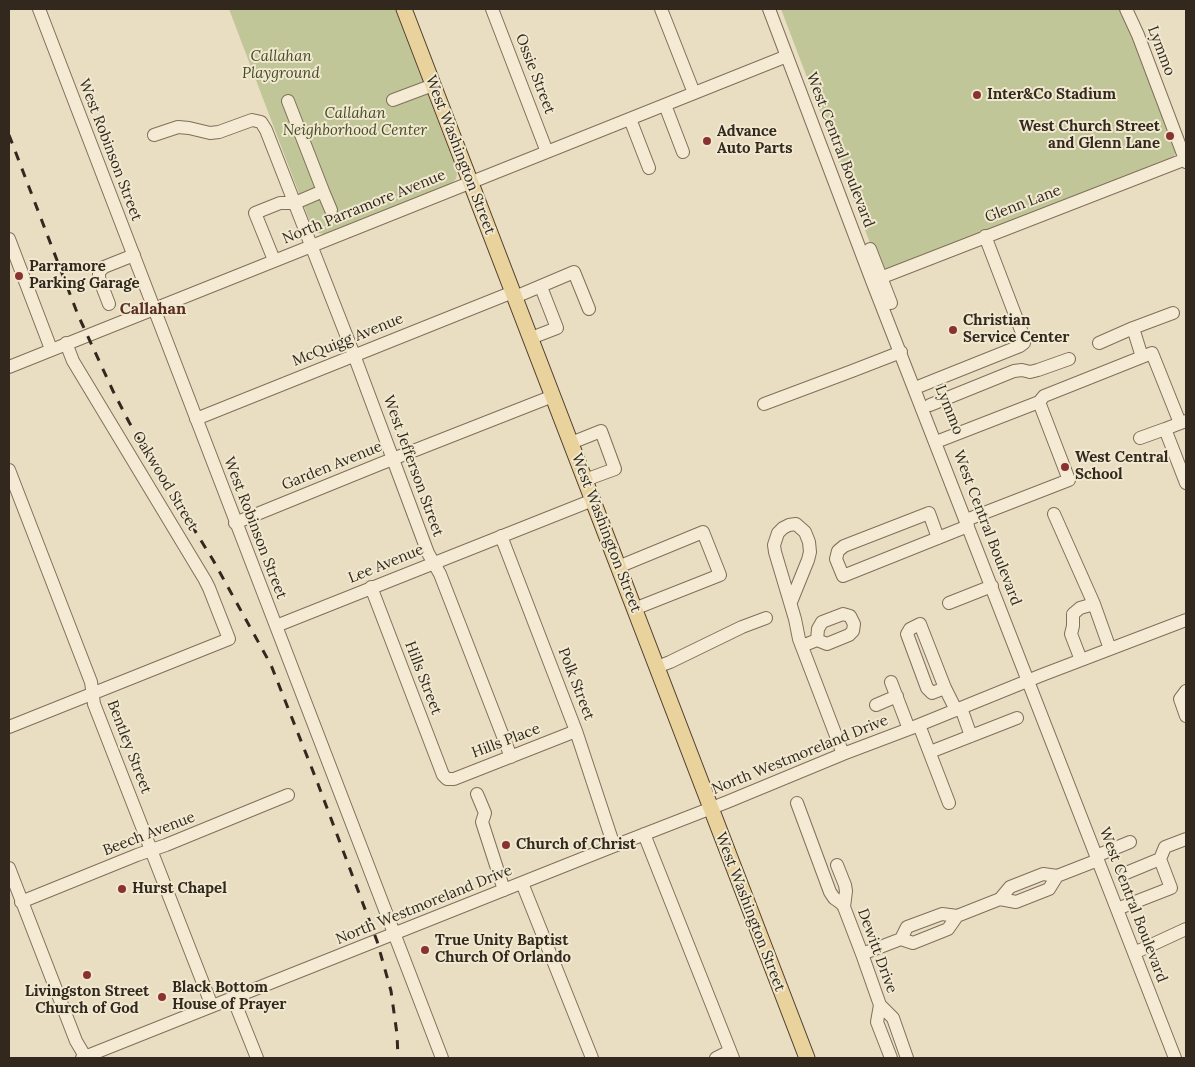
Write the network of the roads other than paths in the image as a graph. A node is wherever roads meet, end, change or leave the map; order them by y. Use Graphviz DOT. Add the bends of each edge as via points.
graph roads {
  1 [pos="39,9"];
  2 [pos="404,9"];
  3 [pos="492,9"];
  4 [pos="661,9"];
  5 [pos="769,9"];
  6 [pos="777,9"];
  7 [pos="1126,9"];
  8 [pos="1134,9"];
  9 [pos="787,56"];
  10 [pos="433,84"];
  11 [pos="694,93"];
  12 [pos="393,100"];
  13 [pos="288,101"];
  14 [pos="665,105"];
  15 [pos="630,119"];
  16 [pos="154,135"];
  17 [pos="1186,144"];
  18 [pos="547,152"];
  19 [pos="684,152"];
  20 [pos="1186,160"];
  21 [pos="649,168"];
  22 [pos="471,182"];
  23 [pos="323,191"];
  24 [pos="295,202"];
  25 [pos="331,210"];
  26 [pos="985,236"];
  27 [pos="9,239"];
  28 [pos="312,245"];
  29 [pos="134,255"];
  30 [pos="274,260"];
  31 [pos="877,279"];
  32 [pos="541,287"];
  33 [pos="514,294"];
  34 [pos="109,304"];
  35 [pos="154,308"];
  36 [pos="589,309"];
  37 [pos="1172,313"];
  38 [pos="1133,328"];
  39 [pos="531,338"];
  40 [pos="66,343"];
  41 [pos="1099,343"];
  42 [pos="51,349"];
  43 [pos="901,352"];
  44 [pos="354,355"];
  45 [pos="1142,357"];
  46 [pos="1069,358"];
  47 [pos="9,366"];
  48 [pos="918,386"];
  49 [pos="553,396"];
  50 [pos="1039,402"];
  51 [pos="764,404"];
  52 [pos="930,405"];
  53 [pos="196,419"];
  54 [pos="1183,422"];
  55 [pos="1165,429"];
  56 [pos="1140,438"];
  57 [pos="940,441"];
  58 [pos="571,443"];
  59 [pos="393,458"];
  60 [pos="9,470"];
  61 [pos="585,480"];
  62 [pos="1186,483"];
  63 [pos="593,500"];
  64 [pos="1054,514"];
  65 [pos="969,521"];
  66 [pos="235,523"];
  67 [pos="501,536"];
  68 [pos="938,538"];
  69 [pos="434,563"];
  70 [pos="618,567"];
  71 [pos="992,586"];
  72 [pos="371,587"];
  73 [pos="790,602"];
  74 [pos="949,603"];
  75 [pos="1094,604"];
  76 [pos="634,608"];
  77 [pos="1186,614"];
  78 [pos="766,618"];
  79 [pos="1186,620"];
  80 [pos="920,624"];
  81 [pos="276,626"];
  82 [pos="817,640"];
  83 [pos="802,646"];
  84 [pos="1110,647"];
  85 [pos="1080,658"];
  86 [pos="657,667"];
  87 [pos="1028,681"];
  88 [pos="891,682"];
  89 [pos="1186,691"];
  90 [pos="93,694"];
  91 [pos="897,696"];
  92 [pos="876,704"];
  93 [pos="958,709"];
  94 [pos="1186,716"];
  95 [pos="1017,718"];
  96 [pos="9,727"];
  97 [pos="914,727"];
  98 [pos="576,731"];
  99 [pos="971,736"];
  100 [pos="930,752"];
  101 [pos="843,754"];
  102 [pos="511,756"];
  103 [pos="447,779"];
  104 [pos="477,794"];
  105 [pos="288,796"];
  106 [pos="949,802"];
  107 [pos="796,803"];
  108 [pos="710,809"];
  109 [pos="644,834"];
  110 [pos="1186,839"];
  111 [pos="1130,842"];
  112 [pos="614,846"];
  113 [pos="151,850"];
  114 [pos="1097,858"];
  115 [pos="1160,859"];
  116 [pos="837,865"];
  117 [pos="9,868"];
  118 [pos="1126,872"];
  119 [pos="522,883"];
  120 [pos="504,890"];
  121 [pos="22,902"];
  122 [pos="844,907"];
  123 [pos="1117,909"];
  124 [pos="1186,929"];
  125 [pos="394,934"];
  126 [pos="1134,953"];
  127 [pos="862,954"];
  128 [pos="233,998"];
  129 [pos="212,1006"];
  130 [pos="880,1006"];
  131 [pos="732,1055"];
  132 [pos="84,1058"];
  133 [pos="257,1058"];
  134 [pos="442,1058"];
  135 [pos="592,1058"];
  136 [pos="716,1058"];
  137 [pos="807,1058"];
  138 [pos="891,1058"];
  139 [pos="907,1058"];
  140 [pos="1175,1058"];
  1 -- 29 [label="street, West Robinson Street"];
  2 -- 10 [label="main road, West Washington Street"];
  3 -- 18 [label="street, Ossie Street"];
  4 -- 11 [label="street"];
  5 -- 9 [label="street, West Central Boulevard"];
  6 -- 31 [label="street, Lymmo"];
  7 -- 20 [label="street, Lymmo"];
  8 -- 17 [label="street"];
  9 -- 11 [label="street, North Parramore Avenue"];
  9 -- 31 [label="street, West Central Boulevard"];
  10 -- 12 [label="street"];
  10 -- 22 [label="main road, West Washington Street"];
  11 -- 14 [label="street, North Parramore Avenue"];
  13 -- 23 [label="street"];
  14 -- 15 [label="street, North Parramore Avenue"];
  14 -- 19 [label="street"];
  15 -- 18 [label="street, North Parramore Avenue"];
  15 -- 21 [label="street"];
  16 -- 24 [label="street, West Jefferson Street" via="178,127 210,133 252,120 261,122"];
  18 -- 22 [label="street, North Parramore Avenue"];
  20 -- 26 [label="street, Glenn Lane"];
  22 -- 28 [label="street, North Parramore Avenue"];
  22 -- 33 [label="main road, West Washington Street"];
  23 -- 24 [label="street"];
  23 -- 25 [label="street"];
  24 -- 28 [label="street, West Jefferson Street"];
  24 -- 30 [label="street" via="280,203 254,213"];
  26 -- 31 [label="street, Glenn Lane"];
  26 -- 48 [label="street" via="1024,343"];
  27 -- 42 [label="street"];
  28 -- 30 [label="street, North Parramore Avenue"];
  28 -- 44 [label="street, West Jefferson Street"];
  29 -- 34 [label="street" via="99,272"];
  29 -- 35 [label="street, West Robinson Street"];
  30 -- 35 [label="street, North Parramore Avenue"];
  31 -- 43 [label="street, West Central Boulevard"];
  31 -- 48 [label="street, Lymmo"];
  32 -- 33 [label="street, McQuigg Avenue"];
  32 -- 36 [label="street, McQuigg Avenue" via="574,272"];
  32 -- 39 [label="street" via="557,328"];
  33 -- 39 [label="main road, West Washington Street"];
  33 -- 44 [label="street, McQuigg Avenue"];
  35 -- 40 [label="street, North Parramore Avenue"];
  35 -- 53 [label="street, West Robinson Street"];
  37 -- 38 [label="street"];
  38 -- 41 [label="street"];
  38 -- 45 [label="street"];
  39 -- 49 [label="main road, West Washington Street"];
  40 -- 42 [label="street, North Parramore Avenue"];
  40 -- 90 [label="street, Oakwood Street" via="73,361 205,580 229,639"];
  42 -- 47 [label="street, North Parramore Avenue"];
  43 -- 48 [label="street, West Central Boulevard"];
  43 -- 51 [label="street"];
  44 -- 53 [label="street, McQuigg Avenue"];
  44 -- 59 [label="street, West Jefferson Street"];
  45 -- 50 [label="street" via="1044,396"];
  45 -- 54 [label="street" via="1152,353"];
  46 -- 52 [label="street" via="1030,372 1014,371"];
  48 -- 52 [label="street, Lymmo"];
  48 -- 57 [label="street, West Central Boulevard"];
  49 -- 58 [label="main road, West Washington Street"];
  49 -- 59 [label="street, Garden Avenue"];
  50 -- 57 [label="street"];
  50 -- 65 [label="street" via="1069,480"];
  52 -- 57 [label="street, Lymmo"];
  53 -- 66 [label="street, West Robinson Street"];
  54 -- 55 [label="street"];
  55 -- 56 [label="street"];
  55 -- 62 [label="street"];
  57 -- 65 [label="street, West Central Boulevard"];
  58 -- 61 [label="main road, West Washington Street"];
  58 -- 61 [label="street" via="600,431 615,469"];
  59 -- 66 [label="street, Garden Avenue"];
  59 -- 69 [label="street, West Jefferson Street"];
  60 -- 90 [label="street, Bentley Street"];
  61 -- 63 [label="main road, West Washington Street"];
  63 -- 67 [label="street, Lee Avenue"];
  63 -- 70 [label="main road, West Washington Street"];
  64 -- 75 [label="street"];
  65 -- 68 [label="street"];
  65 -- 71 [label="street, West Central Boulevard"];
  65 -- 85 [label="street" via="1033,669 1040,671"];
  66 -- 81 [label="street, West Robinson Street"];
  67 -- 69 [label="street, Lee Avenue"];
  67 -- 98 [label="street, Polk Street"];
  68 -- 68 [label="street" via="843,576 836,559 844,546 928,513"];
  69 -- 72 [label="street, Lee Avenue"];
  69 -- 102 [label="street, West Jefferson Street"];
  70 -- 76 [label="main road, West Washington Street"];
  70 -- 76 [label="street" via="703,532 720,575"];
  71 -- 74 [label="street"];
  71 -- 87 [label="street, West Central Boulevard"];
  72 -- 81 [label="street, Lee Avenue"];
  72 -- 103 [label="street, Hills Street" via="442,775"];
  73 -- 73 [label="street" via="774,545 778,533 796,524 805,532 810,552"];
  73 -- 83 [label="street"];
  75 -- 84 [label="street"];
  75 -- 85 [label="street" via="1073,614 1071,634"];
  76 -- 86 [label="main road, West Washington Street"];
  77 -- 84 [label="street"];
  78 -- 86 [label="street"];
  79 -- 84 [label="street"];
  80 -- 93 [label="street" via="945,688"];
  81 -- 125 [label="street, West Robinson Street"];
  82 -- 83 [label="street"];
  83 -- 101 [label="street"];
  84 -- 85 [label="street"];
  85 -- 87 [label="street, North Westmoreland Drive"];
  86 -- 108 [label="main road, West Washington Street"];
  87 -- 93 [label="street, North Westmoreland Drive"];
  87 -- 114 [label="street, West Central Boulevard"];
  88 -- 91 [label="street"];
  89 -- 94 [label="street" via="1180,699"];
  90 -- 96 [label="street"];
  90 -- 113 [label="street, Bentley Street" via="94,704"];
  91 -- 92 [label="street"];
  91 -- 97 [label="street"];
  93 -- 97 [label="street, North Westmoreland Drive"];
  93 -- 99 [label="street"];
  95 -- 99 [label="street"];
  97 -- 100 [label="street"];
  97 -- 101 [label="street, North Westmoreland Drive"];
  98 -- 102 [label="street, Hills Place"];
  98 -- 112 [label="street, Polk Street"];
  99 -- 100 [label="street"];
  100 -- 106 [label="street"];
  101 -- 108 [label="street, North Westmoreland Drive"];
  102 -- 103 [label="street, Hills Place"];
  104 -- 120 [label="street" via="485,813 482,822"];
  105 -- 113 [label="street, Beech Avenue"];
  107 -- 122 [label="street, Dewitt Drive" via="830,892"];
  108 -- 109 [label="street, North Westmoreland Drive"];
  108 -- 137 [label="main road, West Washington Street"];
  109 -- 112 [label="street, North Westmoreland Drive"];
  109 -- 131 [label="street"];
  110 -- 115 [label="street" via="1165,847"];
  111 -- 114 [label="street"];
  112 -- 119 [label="street, North Westmoreland Drive"];
  113 -- 121 [label="street, Beech Avenue"];
  113 -- 129 [label="street, Bentley Street"];
  114 -- 123 [label="street, West Central Boulevard"];
  114 -- 127 [label="street" via="1057,876 1043,874 1010,887 1000,899 957,916 942,914 908,927 900,939"];
  115 -- 118 [label="street"];
  115 -- 123 [label="street" via="1171,888"];
  116 -- 122 [label="street, Dewitt Drive" via="846,891"];
  117 -- 121 [label="street"];
  119 -- 120 [label="street, North Westmoreland Drive"];
  119 -- 135 [label="street"];
  120 -- 125 [label="street, North Westmoreland Drive"];
  121 -- 132 [label="street"];
  122 -- 127 [label="street, Dewitt Drive"];
  123 -- 126 [label="street, West Central Boulevard"];
  124 -- 126 [label="street"];
  125 -- 128 [label="street, North Westmoreland Drive"];
  125 -- 134 [label="street, West Robinson Street"];
  126 -- 140 [label="street, West Central Boulevard"];
  127 -- 130 [label="street, Dewitt Drive"];
  128 -- 129 [label="street, North Westmoreland Drive"];
  128 -- 133 [label="street"];
  129 -- 132 [label="street, North Westmoreland Drive"];
  130 -- 138 [label="street, Dewitt Drive" via="877,1022"];
  130 -- 139 [label="street, Dewitt Drive" via="892,1018"];
  131 -- 136 [label="street"];
}
